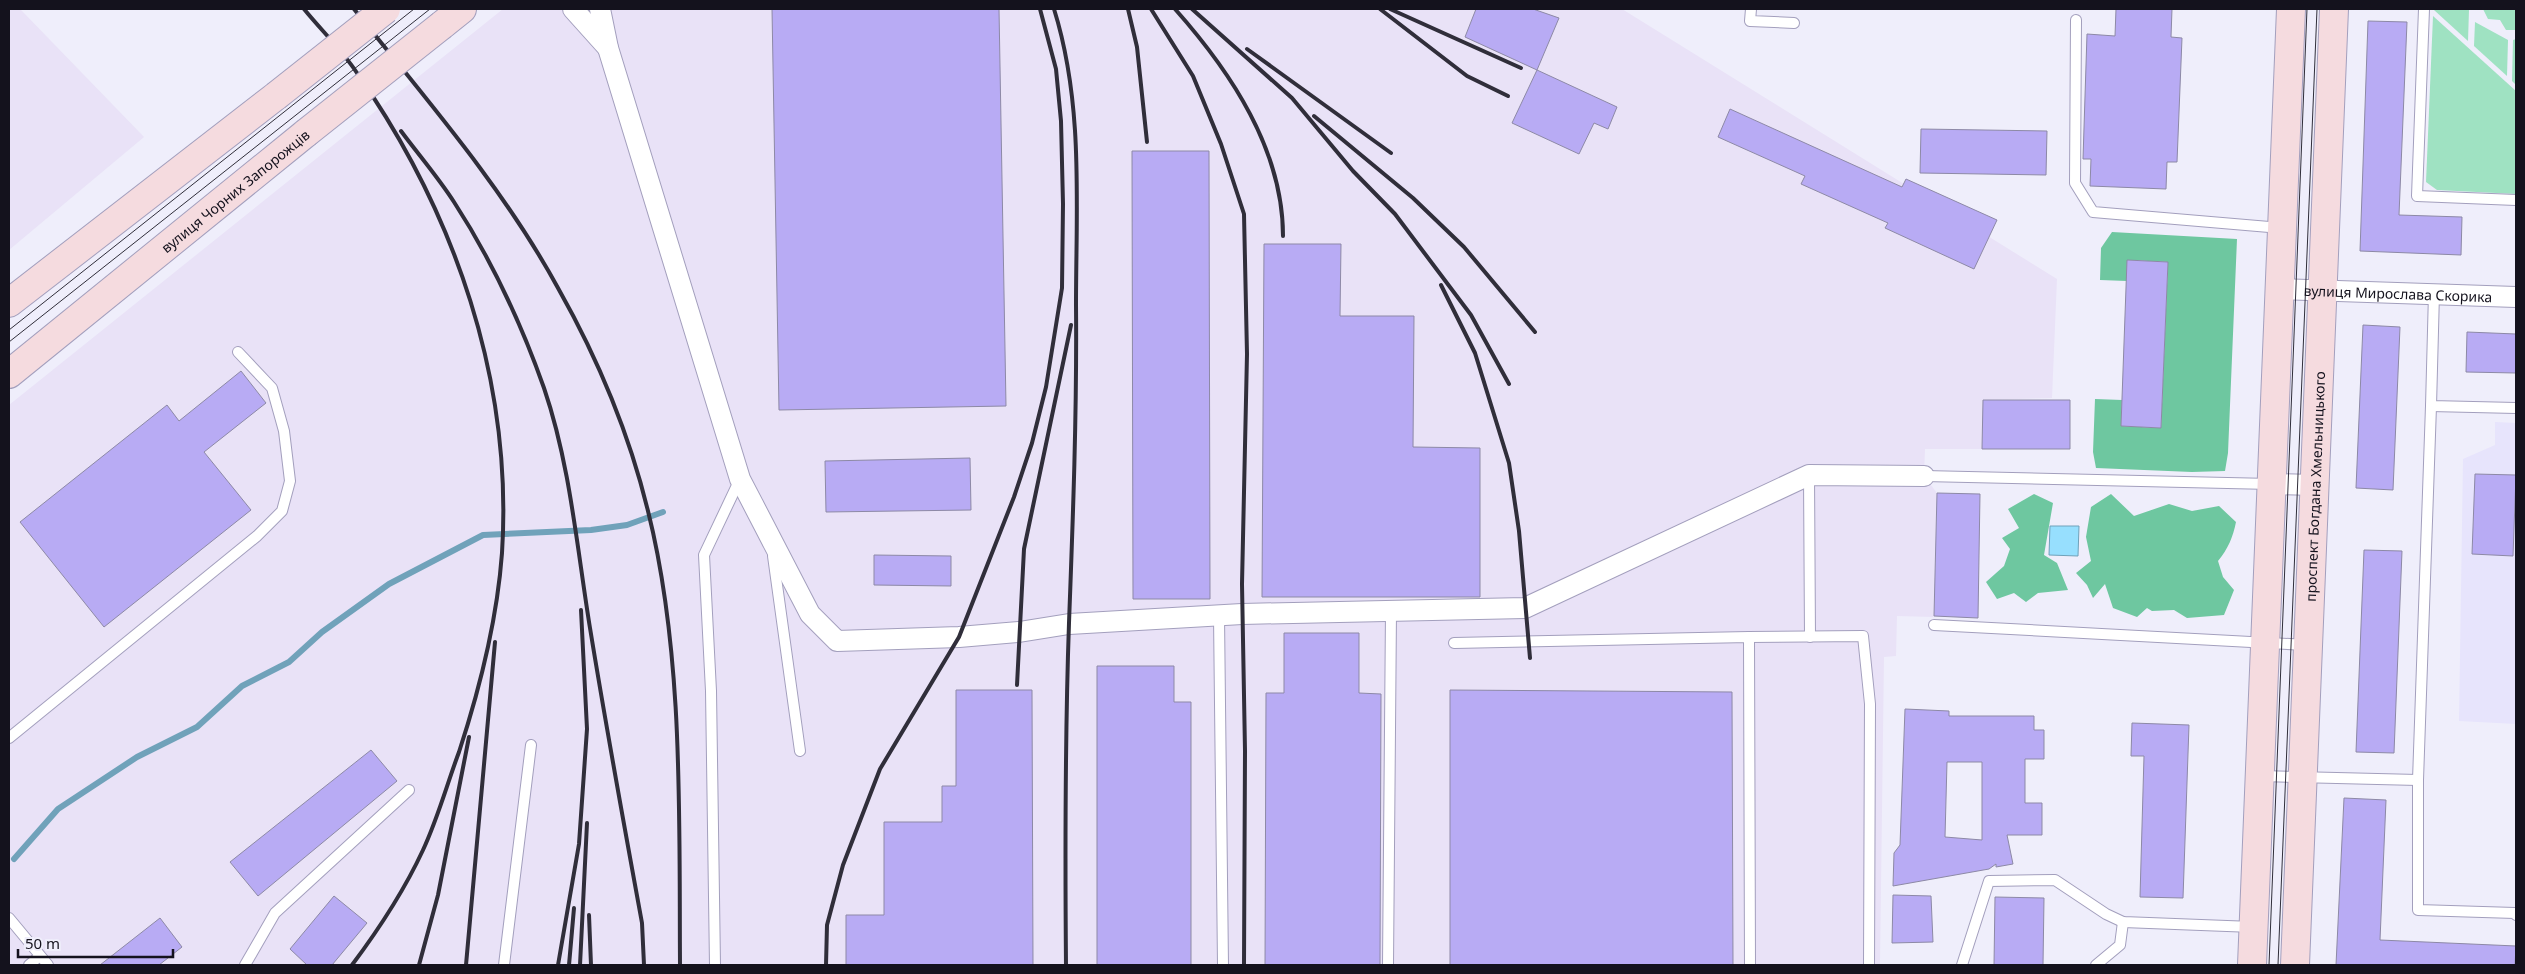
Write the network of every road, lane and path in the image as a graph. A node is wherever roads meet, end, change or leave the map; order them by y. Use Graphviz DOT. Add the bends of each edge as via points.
graph roads {
  1 [pos="386,9"];
  2 [pos="573,9"];
  3 [pos="600,9"];
  4 [pos="1750,9"];
  5 [pos="2291,9"];
  6 [pos="2334,9"];
  7 [pos="2424,9"];
  8 [pos="452,17"];
  9 [pos="2076,20"];
  10 [pos="1794,23"];
  11 [pos="608,48"];
  12 [pos="2516,200"];
  13 [pos="2282,228"];
  14 [pos="2280,289"];
  15 [pos="2323,290"];
  16 [pos="2434,294"];
  17 [pos="2516,297"];
  18 [pos="9,303"];
  19 [pos="238,352"];
  20 [pos="9,374"];
  21 [pos="2431,406"];
  22 [pos="2516,408"];
  23 [pos="1809,476"];
  24 [pos="1924,476"];
  25 [pos="740,479"];
  26 [pos="2272,484"];
  27 [pos="2314,485"];
  28 [pos="771,542"];
  29 [pos="1391,611"];
  30 [pos="1219,616"];
  31 [pos="1934,625"];
  32 [pos="1749,637"];
  33 [pos="1810,637"];
  34 [pos="1454,643"];
  35 [pos="2265,644"];
  36 [pos="2308,645"];
  37 [pos="9,738"];
  38 [pos="531,745"];
  39 [pos="800,751"];
  40 [pos="2260,776"];
  41 [pos="2302,778"];
  42 [pos="2418,780"];
  43 [pos="409,790"];
  44 [pos="2516,913"];
  45 [pos="9,918"];
  46 [pos="2123,922"];
  47 [pos="2254,927"];
  48 [pos="40,956"];
  49 [pos="29,965"];
  50 [pos="48,965"];
  51 [pos="245,965"];
  52 [pos="504,965"];
  53 [pos="715,965"];
  54 [pos="1223,965"];
  55 [pos="1388,965"];
  56 [pos="1750,965"];
  57 [pos="1869,965"];
  58 [pos="1962,965"];
  59 [pos="2096,965"];
  60 [pos="2252,965"];
  61 [pos="2295,965"];
  1 -- 18 [label="main road, bridge"];
  2 -- 11 [label="street"];
  3 -- 11 [label="street"];
  4 -- 10 [label="lane" via="1750,21"];
  5 -- 13 [label="main road"];
  6 -- 15 [label="main road, проспект Богдана Хмельницького"];
  7 -- 12 [label="lane" via="2417,196"];
  8 -- 20 [label="main road, вулиця Чорних Запорожців, bridge"];
  9 -- 13 [label="lane" via="2075,183 2093,212"];
  11 -- 25 [label="street"];
  13 -- 14 [label="main road"];
  14 -- 15 [label="street, вулиця Мирослава Скорика"];
  14 -- 26 [label="main road"];
  15 -- 16 [label="street, вулиця Мирослава Скорика"];
  15 -- 27 [label="main road, проспект Богдана Хмельницького"];
  16 -- 17 [label="street, вулиця Мирослава Скорика"];
  16 -- 21 [label="lane"];
  19 -- 37 [label="lane" via="272,388 284,431 290,481 282,511 257,536"];
  21 -- 22 [label="lane"];
  21 -- 42 [label="lane"];
  23 -- 24 [label="street"];
  23 -- 29 [label="street" via="1525,608"];
  23 -- 33 [label="lane"];
  24 -- 26 [label="lane"];
  25 -- 28 [label="street"];
  25 -- 53 [label="lane" via="704,555 711,691"];
  26 -- 27 [label="street"];
  26 -- 35 [label="main road"];
  27 -- 36 [label="main road, проспект Богдана Хмельницького"];
  28 -- 30 [label="street" via="810,614 837,641 959,637 1069,624"];
  28 -- 39 [label="lane"];
  29 -- 30 [label="street"];
  29 -- 55 [label="lane"];
  30 -- 54 [label="lane"];
  31 -- 35 [label="lane"];
  32 -- 33 [label="lane"];
  32 -- 34 [label="lane"];
  32 -- 56 [label="lane"];
  33 -- 57 [label="lane" via="1863,636 1870,704"];
  35 -- 36 [label="lane"];
  35 -- 40 [label="main road"];
  36 -- 41 [label="main road, проспект Богдана Хмельницького"];
  38 -- 52 [label="lane"];
  40 -- 41 [label="lane"];
  40 -- 47 [label="main road"];
  41 -- 42 [label="lane"];
  41 -- 61 [label="main road, проспект Богдана Хмельницького"];
  42 -- 44 [label="lane" via="2418,910"];
  43 -- 51 [label="lane" via="275,913"];
  45 -- 48 [label="lane"];
  46 -- 47 [label="lane"];
  46 -- 58 [label="lane" via="2055,880 1988,881"];
  46 -- 59 [label="lane" via="2120,945"];
  47 -- 60 [label="main road"];
  48 -- 49 [label="lane"];
  48 -- 50 [label="lane"];
}
